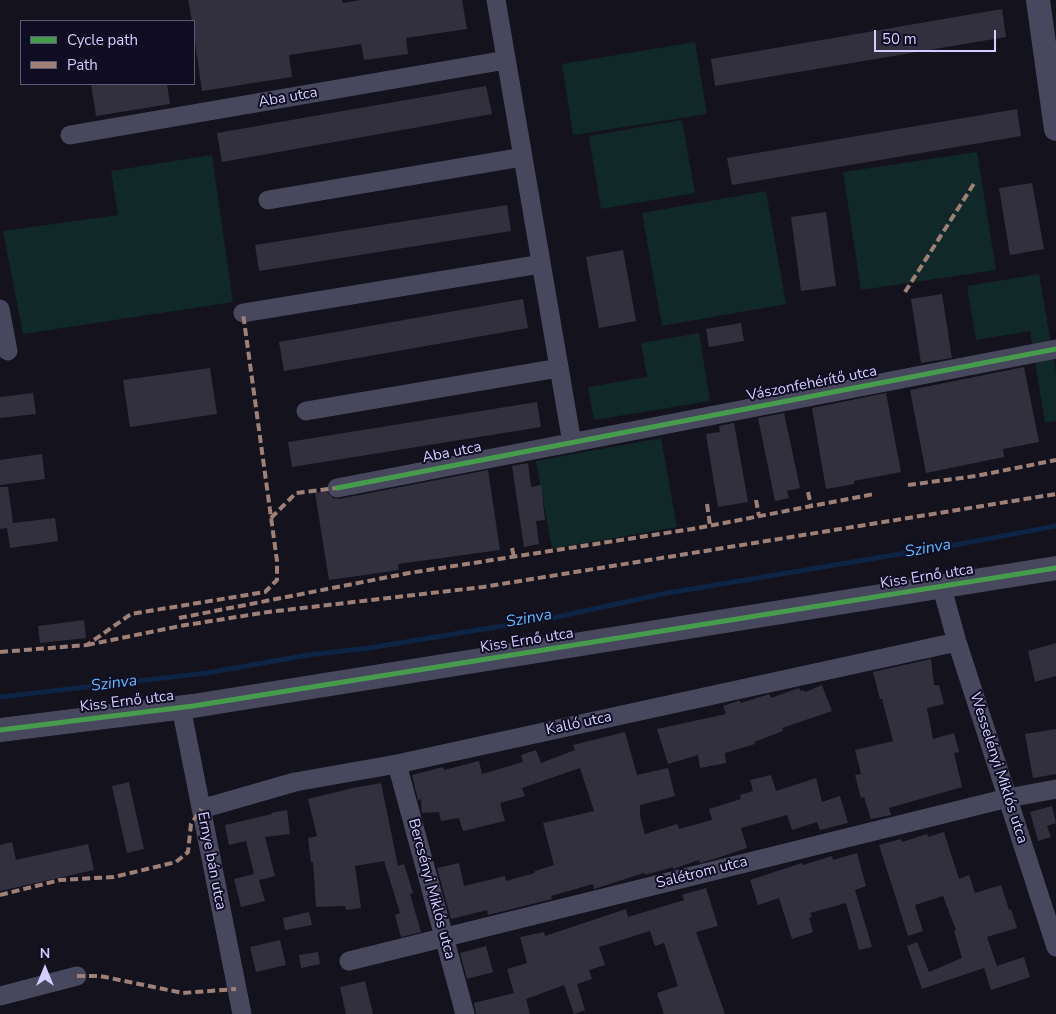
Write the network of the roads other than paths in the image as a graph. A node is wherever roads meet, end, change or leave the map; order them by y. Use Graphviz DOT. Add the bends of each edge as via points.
graph roads {
  1 [pos="496,0"];
  2 [pos="1038,0"];
  3 [pos="1051,53"];
  4 [pos="506,60"];
  5 [pos="1056,129"];
  6 [pos="70,135"];
  7 [pos="523,157"];
  8 [pos="268,200"];
  9 [pos="542,264"];
  10 [pos="0,308"];
  11 [pos="243,313"];
  12 [pos="1056,349"];
  13 [pos="8,351"];
  14 [pos="559,368"];
  15 [pos="306,411"];
  16 [pos="572,443"];
  17 [pos="337,488"];
  18 [pos="1056,568"];
  19 [pos="942,588"];
  20 [pos="957,642"];
  21 [pos="181,708"];
  22 [pos="0,730"];
  23 [pos="397,764"];
  24 [pos="1056,789"];
  25 [pos="1008,798"];
  26 [pos="201,809"];
  27 [pos="444,938"];
  28 [pos="1056,947"];
  29 [pos="349,961"];
  30 [pos="78,976"];
  31 [pos="0,996"];
  32 [pos="242,1014"];
  33 [pos="465,1014"];
  1 -- 4 [label="street"];
  2 -- 3 [label="street"];
  3 -- 5 [label="street"];
  4 -- 6 [label="street, Aba utca"];
  4 -- 7 [label="street"];
  7 -- 8 [label="street"];
  7 -- 9 [label="street"];
  9 -- 11 [label="street"];
  9 -- 14 [label="street"];
  10 -- 13 [label="street"];
  12 -- 16 [label="street, Vászonfehérítő utca"];
  14 -- 15 [label="street"];
  14 -- 16 [label="street"];
  16 -- 17 [label="street, Aba utca"];
  18 -- 19 [label="street, Kiss Ernő utca"];
  19 -- 20 [label="street, Wesselényi Miklós utca"];
  19 -- 21 [label="street, Kiss Ernő utca"];
  20 -- 23 [label="street, Kalló utca"];
  20 -- 25 [label="street, Wesselényi Miklós utca"];
  21 -- 22 [label="street, Kiss Ernő utca"];
  21 -- 26 [label="street, Ernye bán utca"];
  23 -- 26 [label="street, Kalló utca" via="295,782"];
  23 -- 27 [label="street, Bercsényi Miklós utca"];
  24 -- 25 [label="street, Salétrom utca"];
  25 -- 27 [label="street, Salétrom utca"];
  25 -- 28 [label="street, Wesselényi Miklós utca"];
  26 -- 32 [label="street, Ernye bán utca"];
  27 -- 29 [label="street, Salétrom utca"];
  27 -- 33 [label="street, Bercsényi Miklós utca"];
  30 -- 31 [label="street"];
}
